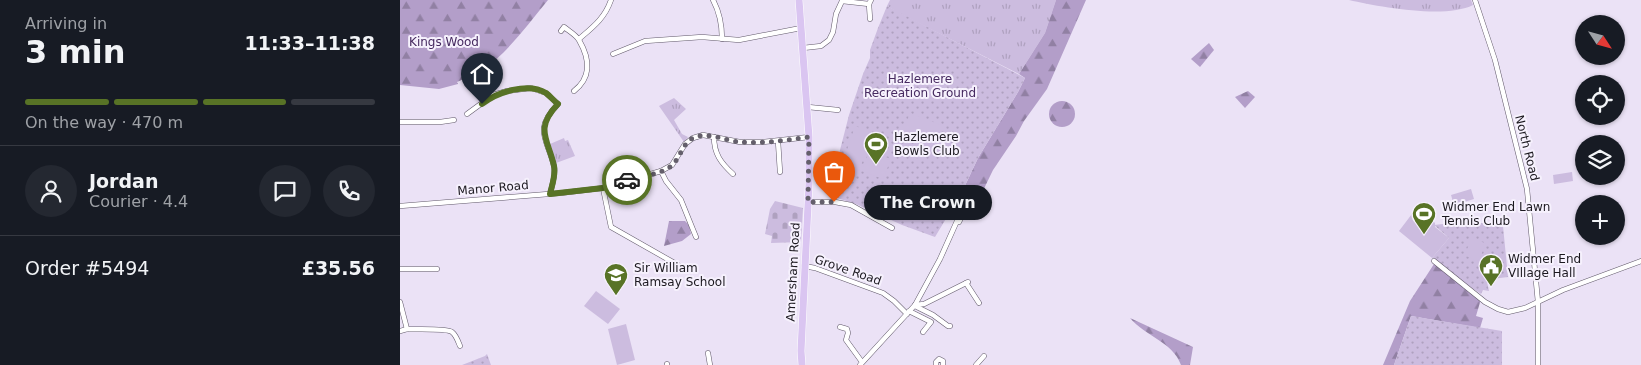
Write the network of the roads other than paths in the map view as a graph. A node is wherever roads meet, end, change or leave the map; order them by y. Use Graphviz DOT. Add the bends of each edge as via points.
graph roads {
  1 [pos="611,0"];
  2 [pos="713,0"];
  3 [pos="799,0"];
  4 [pos="841,0"];
  5 [pos="1475,0"];
  6 [pos="861,2"];
  7 [pos="870,2"];
  8 [pos="870,18"];
  9 [pos="801,28"];
  10 [pos="561,31"];
  11 [pos="579,39"];
  12 [pos="722,39"];
  13 [pos="803,48"];
  14 [pos="612,54"];
  15 [pos="574,91"];
  16 [pos="808,106"];
  17 [pos="838,110"];
  18 [pos="467,114"];
  19 [pos="454,120"];
  20 [pos="400,122"];
  21 [pos="714,137"];
  22 [pos="809,137"];
  23 [pos="778,141"];
  24 [pos="661,171"];
  25 [pos="780,172"];
  26 [pos="733,174"];
  27 [pos="603,188"];
  28 [pos="550,194"];
  29 [pos="808,202"];
  30 [pos="400,206"];
  31 [pos="961,218"];
  32 [pos="956,223"];
  33 [pos="962,226"];
  34 [pos="892,228"];
  35 [pos="696,237"];
  36 [pos="1434,260"];
  37 [pos="1641,261"];
  38 [pos="678,265"];
  39 [pos="804,266"];
  40 [pos="400,269"];
  41 [pos="437,269"];
  42 [pos="400,302"];
  43 [pos="1538,302"];
  44 [pos="980,303"];
  45 [pos="915,306"];
  46 [pos="908,313"];
  47 [pos="950,326"];
  48 [pos="840,327"];
  49 [pos="407,329"];
  50 [pos="400,331"];
  51 [pos="923,332"];
  52 [pos="460,346"];
  53 [pos="708,353"];
  54 [pos="984,356"];
  55 [pos="861,363"];
  56 [pos="710,365"];
  57 [pos="802,365"];
  58 [pos="936,365"];
  59 [pos="943,365"];
  60 [pos="976,365"];
  61 [pos="1538,365"];
  1 -- 11 [label="street" via="601,20"];
  2 -- 12 [label="street" via="720,12"];
  3 -- 9 [label="main road, Amersham Road"];
  4 -- 6 [label="street"];
  4 -- 13 [label="street" via="829,40 820,46"];
  5 -- 43 [label="street, North Road" via="1495,60 1523,169"];
  6 -- 7 [label="street"];
  7 -- 8 [label="street"];
  9 -- 12 [label="street" via="739,40"];
  9 -- 13 [label="main road, Amersham Road"];
  10 -- 11 [label="street" via="564,26"];
  11 -- 15 [label="street" via="588,67 582,85"];
  12 -- 14 [label="street" via="702,37 645,41"];
  13 -- 16 [label="main road, Amersham Road"];
  16 -- 17 [label="street"];
  16 -- 22 [label="main road, Amersham Road"];
  18 -- 28 [label="street" via="493,95 508,91 531,88 552,98 558,104 544,125 544,136 554,167"];
  19 -- 20 [label="street"];
  21 -- 23 [label="street, Manor Road" via="740,142"];
  21 -- 24 [label="street, Manor Road" via="703,135 693,138 685,144 672,165"];
  21 -- 26 [label="street" via="717,157"];
  22 -- 23 [label="street, Manor Road"];
  22 -- 29 [label="main road, Amersham Road"];
  23 -- 25 [label="street"];
  24 -- 27 [label="street, Manor Road"];
  24 -- 35 [label="street" via="681,200"];
  27 -- 28 [label="street, Manor Road"];
  27 -- 38 [label="street" via="611,227"];
  28 -- 30 [label="street, Manor Road"];
  29 -- 34 [label="street" via="851,205"];
  29 -- 39 [label="main road, Amersham Road"];
  31 -- 32 [label="street"];
  32 -- 33 [label="street"];
  32 -- 45 [label="street"];
  36 -- 43 [label="street" via="1498,309 1508,312"];
  37 -- 43 [label="street"];
  39 -- 46 [label="street, Grove Road" via="883,293"];
  39 -- 57 [label="main road, Amersham Road"];
  40 -- 41 [label="street"];
  42 -- 49 [label="street"];
  43 -- 61 [label="street, North Road"];
  44 -- 45 [label="street" via="967,283"];
  45 -- 46 [label="street"];
  45 -- 47 [label="street"];
  46 -- 51 [label="street, Grove Road" via="931,322"];
  46 -- 55 [label="street"];
  48 -- 55 [label="street" via="847,329 844,342"];
  49 -- 50 [label="street"];
  49 -- 52 [label="street" via="446,330 455,336"];
  53 -- 56 [label="street"];
  54 -- 60 [label="street"];
  58 -- 59 [label="street" via="939,359"];
}
